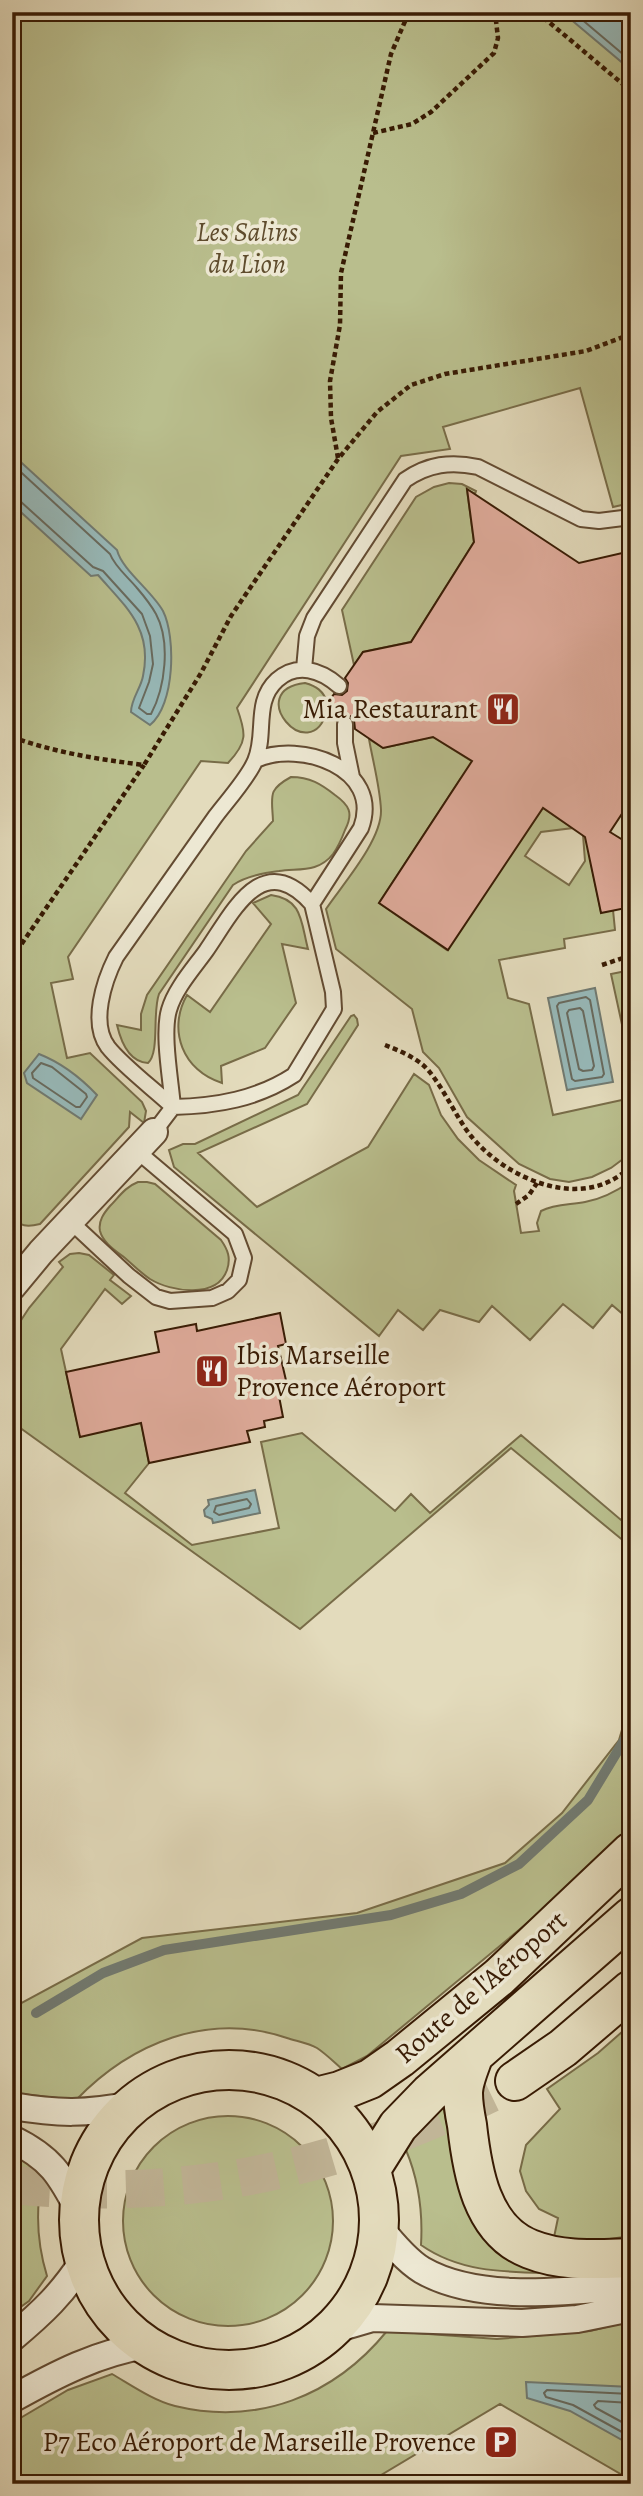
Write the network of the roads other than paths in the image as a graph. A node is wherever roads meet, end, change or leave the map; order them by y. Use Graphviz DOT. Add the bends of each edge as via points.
graph roads {
  1 [pos="631,517"];
  2 [pos="304,669"];
  3 [pos="339,686"];
  4 [pos="345,724"];
  5 [pos="256,760"];
  6 [pos="353,779"];
  7 [pos="312,904"];
  8 [pos="173,1107"];
  9 [pos="145,1142"];
  10 [pos="70,1221"];
  11 [pos="13,1285"];
  12 [pos="631,1852"];
  13 [pos="631,1880"];
  14 [pos="631,1917"];
  15 [pos="499,1977"];
  16 [pos="631,1990"];
  17 [pos="472,2057"];
  18 [pos="515,2081"];
  19 [pos="316,2097"];
  20 [pos="132,2105"];
  21 [pos="12,2106"];
  22 [pos="12,2138"];
  23 [pos="370,2169"];
  24 [pos="80,2212"];
  25 [pos="380,2228"];
  26 [pos="631,2258"];
  27 [pos="84,2260"];
  28 [pos="631,2286"];
  29 [pos="631,2308"];
  30 [pos="331,2330"];
  31 [pos="12,2338"];
  32 [pos="148,2345"];
  33 [pos="12,2399"];
  1 -- 2 [label="lane" via="581,519 478,467 445,464 417,472 405,480 314,618"];
  2 -- 3 [label="lane" via="317,671"];
  2 -- 5 [label="lane" via="290,671 269,689 263,702"];
  4 -- 6 [label="lane"];
  5 -- 6 [label="lane" via="270,754 302,754 327,760"];
  5 -- 8 [label="lane" via="116,957 104,981 100,1004 107,1046"];
  6 -- 7 [label="lane" via="363,800 364,820"];
  7 -- 8 [label="lane" via="334,1009 294,1075 237,1101"];
  7 -- 8 [label="lane" via="291,884 264,884 253,890 243,897 173,998 166,1025"];
  8 -- 9 [label="lane"];
  9 -- 10 [label="street"];
  9 -- 10 [label="lane" via="235,1234 244,1258 239,1280 212,1298 170,1301 156,1297"];
  10 -- 11 [label="street"];
  12 -- 15 [label="main road, Route de l'Aéroport"];
  13 -- 15 [label="main road"];
  14 -- 17 [label="main road"];
  15 -- 19 [label="main road, Route de l'Aéroport" via="370,2079"];
  16 -- 18 [label="main road" via="563,2048"];
  17 -- 23 [label="main road" via="398,2126"];
  17 -- 26 [label="main road" via="463,2091 470,2155 488,2212 502,2230 528,2249 568,2260"];
  19 -- 20 [label="main road" via="258,2072 221,2069 184,2077"];
  19 -- 23 [label="main road" via="357,2140"];
  20 -- 21 [label="street" via="52,2113"];
  20 -- 24 [label="main road" via="95,2152"];
  22 -- 24 [label="street" via="37,2151 62,2178"];
  23 -- 25 [label="main road" via="379,2198"];
  24 -- 27 [label="main road"];
  25 -- 28 [label="street" via="422,2270 450,2281 541,2293"];
  25 -- 30 [label="main road" via="373,2263 358,2295"];
  27 -- 31 [label="street" via="46,2310"];
  27 -- 32 [label="main road" via="97,2291 119,2322"];
  29 -- 30 [label="street" via="577,2319 522,2323 372,2318"];
  30 -- 32 [label="main road" via="279,2360 214,2371 178,2362"];
  32 -- 33 [label="street" via="119,2349 55,2375"];
}
